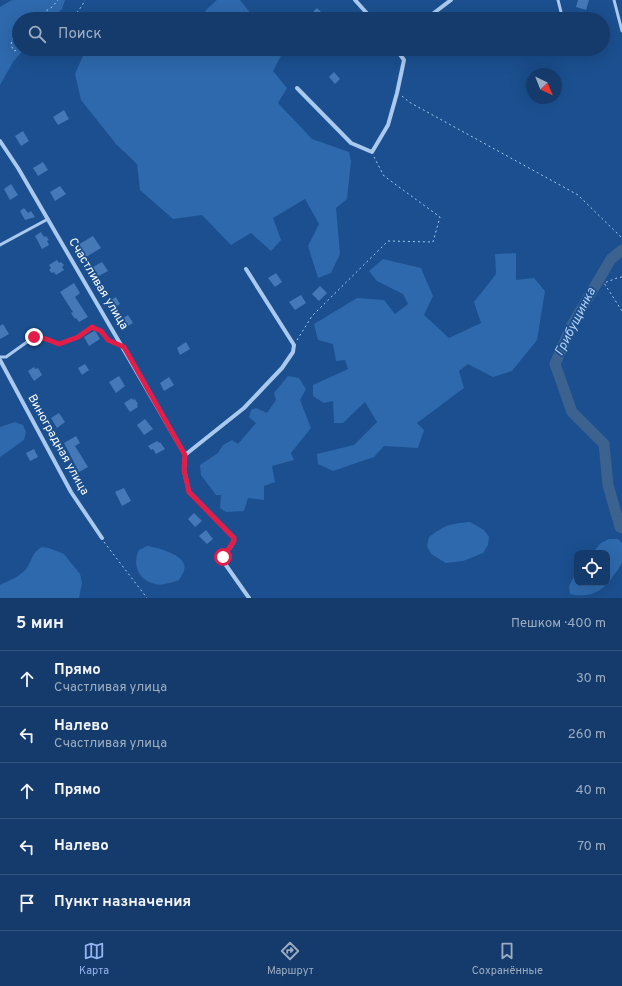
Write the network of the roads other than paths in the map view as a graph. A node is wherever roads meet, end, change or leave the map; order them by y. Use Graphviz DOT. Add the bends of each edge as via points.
graph roads {
  1 [pos="355,0"];
  2 [pos="451,0"];
  3 [pos="558,0"];
  4 [pos="614,0"];
  5 [pos="366,12"];
  6 [pos="435,12"];
  7 [pos="561,12"];
  8 [pos="622,31"];
  9 [pos="401,56"];
  10 [pos="297,88"];
  11 [pos="0,141"];
  12 [pos="48,219"];
  13 [pos="0,245"];
  14 [pos="246,268"];
  15 [pos="124,347"];
  16 [pos="0,357"];
  17 [pos="0,360"];
  18 [pos="185,455"];
  19 [pos="102,538"];
  20 [pos="249,598"];
  1 -- 5 [label="street"];
  2 -- 6 [label="street"];
  3 -- 7 [label="lane"];
  4 -- 8 [label="lane"];
  9 -- 10 [label="street" via="404,60 398,93 388,126 372,152 351,143"];
  11 -- 12 [label="street, Счастливая улица"];
  12 -- 13 [label="lane"];
  12 -- 15 [label="street, Счастливая улица"];
  14 -- 18 [label="street" via="294,345 293,352 282,368 244,408"];
  15 -- 16 [label="lane" via="108,340 101,331 92,327 78,337 59,344 34,337 6,357"];
  15 -- 18 [label="street, Счастливая улица"];
  17 -- 19 [label="street, Виноградная улица" via="71,492"];
  18 -- 20 [label="street, Счастливая улица" via="184,470 189,492 234,538 232,545 224,554 223,562"];
}
